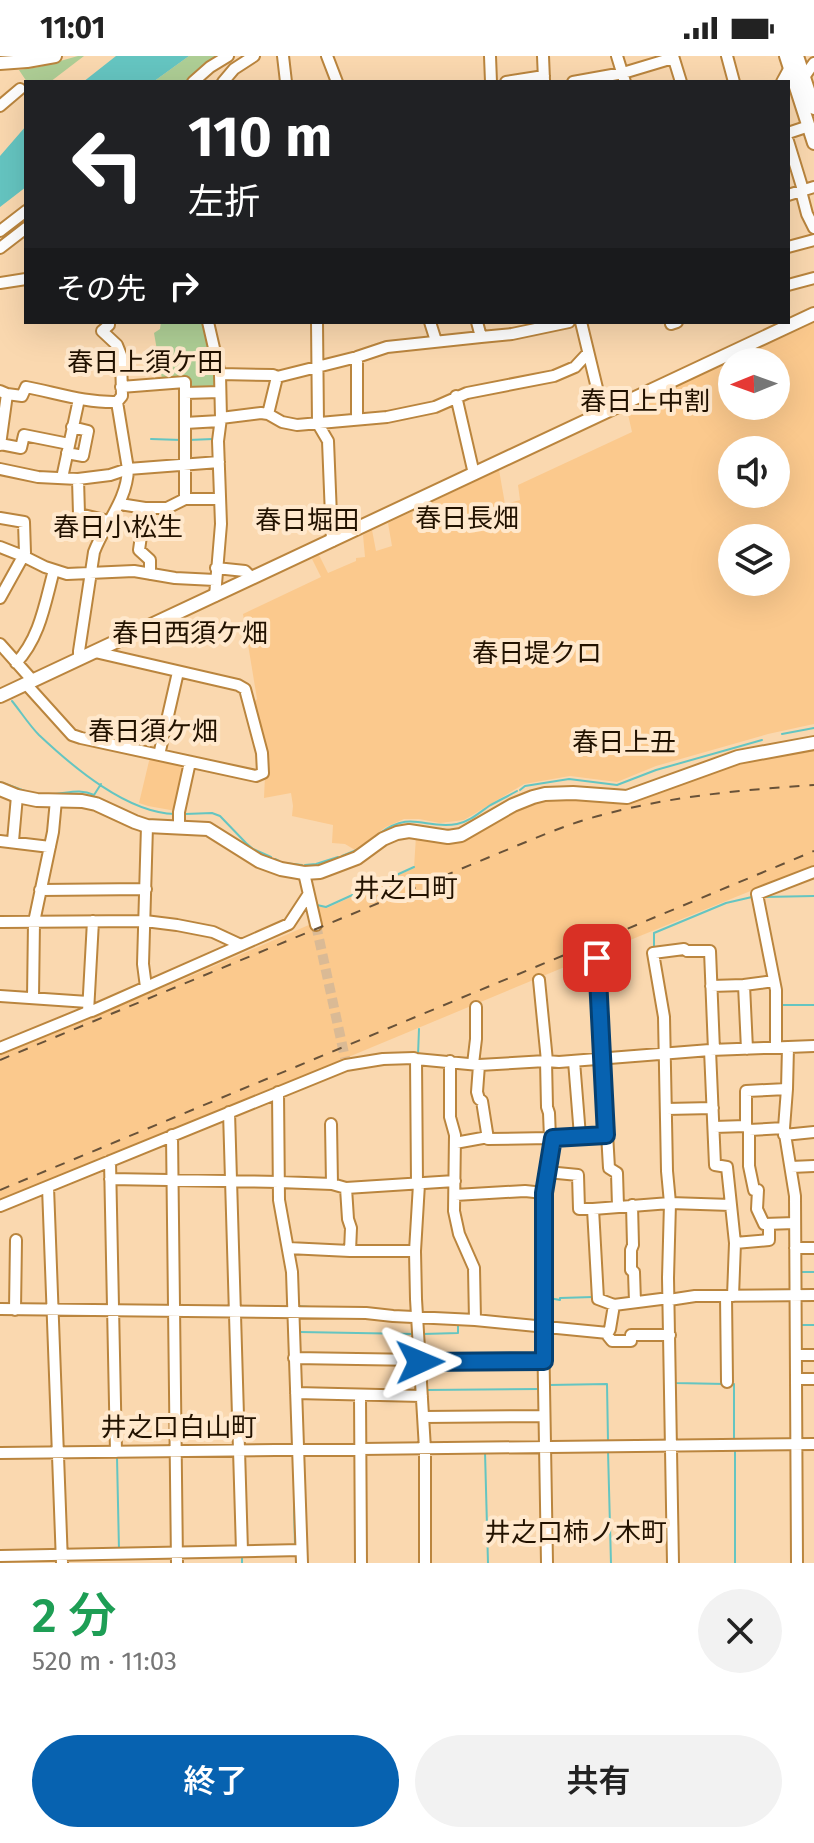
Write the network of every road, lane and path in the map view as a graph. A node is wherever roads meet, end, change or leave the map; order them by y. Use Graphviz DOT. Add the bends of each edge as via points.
graph roads {
  1 [pos="55,56"];
  2 [pos="254,56"];
  3 [pos="283,56"];
  4 [pos="327,56"];
  5 [pos="490,56"];
  6 [pos="543,56"];
  7 [pos="617,56"];
  8 [pos="686,56"];
  9 [pos="727,56"];
  10 [pos="786,56"];
  11 [pos="797,56"];
  12 [pos="226,57"];
  13 [pos="674,58"];
  14 [pos="6,61"];
  15 [pos="814,63"];
  16 [pos="791,70"];
  17 [pos="624,77"];
  18 [pos="804,77"];
  19 [pos="544,79"];
  20 [pos="196,80"];
  21 [pos="207,80"];
  22 [pos="225,80"];
  23 [pos="286,80"];
  24 [pos="336,80"];
  25 [pos="491,80"];
  26 [pos="593,80"];
  27 [pos="680,80"];
  28 [pos="733,80"];
  29 [pos="783,80"];
  30 [pos="20,89"];
  31 [pos="0,106"];
  32 [pos="814,108"];
  33 [pos="809,126"];
  34 [pos="790,132"];
  35 [pos="814,143"];
  36 [pos="790,146"];
  37 [pos="806,190"];
  38 [pos="24,213"];
  39 [pos="814,228"];
  40 [pos="24,230"];
  41 [pos="0,231"];
  42 [pos="814,240"];
  43 [pos="790,246"];
  44 [pos="0,248"];
  45 [pos="814,278"];
  46 [pos="24,279"];
  47 [pos="0,283"];
  48 [pos="790,284"];
  49 [pos="814,314"];
  50 [pos="790,322"];
  51 [pos="109,324"];
  52 [pos="208,324"];
  53 [pos="317,324"];
  54 [pos="431,324"];
  55 [pos="478,324"];
  56 [pos="549,324"];
  57 [pos="581,324"];
  58 [pos="529,326"];
  59 [pos="777,327"];
  60 [pos="481,337"];
  61 [pos="436,341"];
  62 [pos="588,353"];
  63 [pos="357,357"];
  64 [pos="318,367"];
  65 [pos="220,374"];
  66 [pos="277,377"];
  67 [pos="121,387"];
  68 [pos="220,392"];
  69 [pos="3,393"];
  70 [pos="185,393"];
  71 [pos="456,396"];
  72 [pos="79,399"];
  73 [pos="117,402"];
  74 [pos="603,413"];
  75 [pos="268,414"];
  76 [pos="357,419"];
  77 [pos="220,420"];
  78 [pos="185,423"];
  79 [pos="318,424"];
  80 [pos="72,427"];
  81 [pos="0,444"];
  82 [pos="68,448"];
  83 [pos="219,462"];
  84 [pos="184,465"];
  85 [pos="0,469"];
  86 [pos="128,469"];
  87 [pos="474,474"];
  88 [pos="62,478"];
  89 [pos="78,479"];
  90 [pos="185,499"];
  91 [pos="220,499"];
  92 [pos="120,504"];
  93 [pos="145,508"];
  94 [pos="0,518"];
  95 [pos="109,521"];
  96 [pos="332,541"];
  97 [pos="0,547"];
  98 [pos="23,556"];
  99 [pos="216,568"];
  100 [pos="54,570"];
  101 [pos="92,572"];
  102 [pos="150,574"];
  103 [pos="252,578"];
  104 [pos="215,580"];
  105 [pos="215,596"];
  106 [pos="0,598"];
  107 [pos="0,644"];
  108 [pos="95,652"];
  109 [pos="79,659"];
  110 [pos="16,663"];
  111 [pos="178,672"];
  112 [pos="29,683"];
  113 [pos="0,696"];
  114 [pos="814,743"];
  115 [pos="159,755"];
  116 [pos="190,762"];
  117 [pos="0,789"];
  118 [pos="17,796"];
  119 [pos="56,800"];
  120 [pos="147,826"];
  121 [pos="179,827"];
  122 [pos="0,841"];
  123 [pos="13,841"];
  124 [pos="50,847"];
  125 [pos="814,872"];
  126 [pos="304,873"];
  127 [pos="146,889"];
  128 [pos="40,890"];
  129 [pos="308,895"];
  130 [pos="93,921"];
  131 [pos="145,921"];
  132 [pos="0,922"];
  133 [pos="34,922"];
  134 [pos="316,925"];
  135 [pos="241,945"];
  136 [pos="597,958"];
  137 [pos="539,980"];
  138 [pos="774,981"];
  139 [pos="744,985"];
  140 [pos="711,986"];
  141 [pos="146,987"];
  142 [pos="0,996"];
  143 [pos="33,998"];
  144 [pos="88,1007"];
  145 [pos="476,1007"];
  146 [pos="814,1046"];
  147 [pos="782,1047"];
  148 [pos="0,1048"];
  149 [pos="747,1049"];
  150 [pos="712,1050"];
  151 [pos="664,1053"];
  152 [pos="415,1058"];
  153 [pos="603,1058"];
  154 [pos="450,1061"];
  155 [pos="547,1061"];
  156 [pos="574,1061"];
  157 [pos="476,1064"];
  158 [pos="787,1089"];
  159 [pos="278,1092"];
  160 [pos="713,1108"];
  161 [pos="666,1109"];
  162 [pos="229,1112"];
  163 [pos="331,1124"];
  164 [pos="714,1127"];
  165 [pos="747,1128"];
  166 [pos="784,1132"];
  167 [pos="814,1132"];
  168 [pos="172,1135"];
  169 [pos="606,1135"];
  170 [pos="580,1136"];
  171 [pos="488,1137"];
  172 [pos="552,1138"];
  173 [pos="455,1143"];
  174 [pos="110,1161"];
  175 [pos="814,1166"];
  176 [pos="791,1167"];
  177 [pos="547,1172"];
  178 [pos="110,1179"];
  179 [pos="173,1180"];
  180 [pos="231,1181"];
  181 [pos="455,1181"];
  182 [pos="279,1182"];
  183 [pos="332,1184"];
  184 [pos="418,1184"];
  185 [pos="48,1187"];
  186 [pos="346,1188"];
  187 [pos="544,1193"];
  188 [pos="455,1195"];
  189 [pos="670,1203"];
  190 [pos="632,1205"];
  191 [pos="731,1205"];
  192 [pos="0,1206"];
  193 [pos="618,1206"];
  194 [pos="593,1209"];
  195 [pos="795,1223"];
  196 [pos="769,1224"];
  197 [pos="16,1240"];
  198 [pos="735,1243"];
  199 [pos="288,1248"];
  200 [pos="795,1248"];
  201 [pos="814,1248"];
  202 [pos="350,1251"];
  203 [pos="415,1251"];
  204 [pos="795,1295"];
  205 [pos="814,1295"];
  206 [pos="730,1296"];
  207 [pos="669,1299"];
  208 [pos="635,1302"];
  209 [pos="614,1305"];
  210 [pos="0,1309"];
  211 [pos="15,1310"];
  212 [pos="53,1310"];
  213 [pos="113,1310"];
  214 [pos="174,1311"];
  215 [pos="235,1311"];
  216 [pos="293,1311"];
  217 [pos="418,1317"];
  218 [pos="475,1320"];
  219 [pos="543,1327"];
  220 [pos="608,1333"];
  221 [pos="670,1335"];
  222 [pos="796,1355"];
  223 [pos="814,1355"];
  224 [pos="294,1358"];
  225 [pos="420,1361"];
  226 [pos="544,1361"];
  227 [pos="796,1379"];
  228 [pos="814,1379"];
  229 [pos="727,1382"];
  230 [pos="296,1393"];
  231 [pos="360,1395"];
  232 [pos="422,1396"];
  233 [pos="544,1416"];
  234 [pos="423,1417"];
  235 [pos="796,1444"];
  236 [pos="814,1444"];
  237 [pos="672,1446"];
  238 [pos="545,1447"];
  239 [pos="360,1449"];
  240 [pos="425,1449"];
  241 [pos="298,1450"];
  242 [pos="239,1451"];
  243 [pos="116,1452"];
  244 [pos="176,1452"];
  245 [pos="0,1453"];
  246 [pos="58,1453"];
  247 [pos="301,1550"];
  248 [pos="242,1551"];
  249 [pos="0,1556"];
  250 [pos="177,1558"];
  251 [pos="61,1559"];
  252 [pos="302,1563"];
  253 [pos="361,1563"];
  254 [pos="425,1563"];
  255 [pos="547,1563"];
  256 [pos="673,1563"];
  257 [pos="797,1563"];
  1 -- 14 [label="main road"];
  2 -- 22 [label="street"];
  3 -- 23 [label="street"];
  4 -- 24 [label="street"];
  5 -- 25 [label="street"];
  6 -- 19 [label="street"];
  7 -- 17 [label="street"];
  8 -- 13 [label="street"];
  9 -- 28 [label="street"];
  10 -- 16 [label="main road"];
  11 -- 18 [label="main road"];
  12 -- 20 [label="street"];
  12 -- 21 [label="street"];
  13 -- 17 [label="street"];
  13 -- 27 [label="street"];
  15 -- 18 [label="street"];
  16 -- 29 [label="street"];
  16 -- 33 [label="main road"];
  17 -- 26 [label="street"];
  18 -- 32 [label="main road"];
  30 -- 31 [label="street"];
  33 -- 34 [label="street"];
  33 -- 35 [label="main road"];
  36 -- 37 [label="street"];
  37 -- 39 [label="street"];
  38 -- 41 [label="street"];
  40 -- 44 [label="street"];
  42 -- 43 [label="street"];
  45 -- 48 [label="street"];
  46 -- 47 [label="street"];
  49 -- 50 [label="main road"];
  51 -- 67 [label="street" via="102,331 121,355"];
  52 -- 65 [label="street"];
  53 -- 64 [label="street"];
  54 -- 61 [label="street"];
  55 -- 60 [label="street"];
  56 -- 58 [label="street"];
  57 -- 62 [label="street"];
  58 -- 60 [label="street" via="512,334"];
  59 -- 74 [label="main road"];
  60 -- 61 [label="street"];
  61 -- 63 [label="street"];
  62 -- 71 [label="street" via="575,367 554,376"];
  62 -- 74 [label="street"];
  63 -- 64 [label="street"];
  63 -- 76 [label="street"];
  64 -- 66 [label="street"];
  64 -- 79 [label="street"];
  65 -- 66 [label="street"];
  65 -- 68 [label="street"];
  66 -- 75 [label="street"];
  67 -- 70 [label="street" via="185,382"];
  67 -- 73 [label="street"];
  68 -- 70 [label="street"];
  68 -- 77 [label="street"];
  69 -- 72 [label="street" via="22,396 26,387"];
  69 -- 81 [label="street"];
  70 -- 78 [label="street"];
  71 -- 76 [label="street" via="435,407"];
  71 -- 87 [label="street"];
  72 -- 73 [label="street"];
  72 -- 80 [label="street"];
  73 -- 86 [label="street"];
  74 -- 87 [label="main road"];
  75 -- 77 [label="street"];
  75 -- 79 [label="street" via="282,422"];
  76 -- 79 [label="street"];
  77 -- 78 [label="street"];
  77 -- 83 [label="street"];
  78 -- 84 [label="street"];
  79 -- 96 [label="street" via="328,441"];
  80 -- 82 [label="street"];
  80 -- 82 [label="street" via="88,431 83,456"];
  81 -- 82 [label="street" via="21,448 24,435"];
  82 -- 88 [label="street"];
  83 -- 84 [label="street"];
  83 -- 91 [label="street"];
  84 -- 86 [label="street"];
  84 -- 90 [label="street"];
  85 -- 88 [label="street"];
  86 -- 89 [label="street"];
  86 -- 92 [label="street"];
  87 -- 96 [label="main road"];
  88 -- 89 [label="street"];
  89 -- 95 [label="street" via="79,514"];
  90 -- 91 [label="street"];
  90 -- 93 [label="street" via="167,508"];
  91 -- 99 [label="street"];
  92 -- 93 [label="street"];
  92 -- 95 [label="street"];
  93 -- 102 [label="street" via="139,550 150,560"];
  94 -- 98 [label="street" via="24,522"];
  95 -- 101 [label="street" via="94,552"];
  96 -- 103 [label="main road"];
  97 -- 98 [label="street"];
  98 -- 100 [label="street"];
  98 -- 106 [label="street"];
  99 -- 103 [label="street" via="245,571"];
  99 -- 104 [label="street"];
  100 -- 101 [label="street"];
  100 -- 110 [label="street" via="34,639"];
  101 -- 102 [label="street"];
  101 -- 109 [label="street"];
  102 -- 104 [label="street"];
  103 -- 105 [label="main road"];
  104 -- 105 [label="street"];
  105 -- 108 [label="main road"];
  107 -- 110 [label="street"];
  108 -- 109 [label="main road"];
  108 -- 111 [label="street"];
  109 -- 112 [label="main road"];
  110 -- 112 [label="street"];
  111 -- 115 [label="street"];
  111 -- 116 [label="street" via="245,689 263,773 256,776"];
  112 -- 113 [label="main road"];
  112 -- 115 [label="street" via="72,735"];
  114 -- 126 [label="main road" via="738,757 627,797 533,797 461,835 397,833 357,858"];
  115 -- 116 [label="street"];
  116 -- 121 [label="street"];
  117 -- 118 [label="main road"];
  118 -- 119 [label="main road"];
  118 -- 123 [label="street"];
  119 -- 120 [label="main road" via="82,801"];
  119 -- 124 [label="street"];
  120 -- 121 [label="main road"];
  120 -- 127 [label="street"];
  121 -- 126 [label="main road" via="208,829 259,861"];
  122 -- 123 [label="street"];
  123 -- 124 [label="street"];
  124 -- 128 [label="street"];
  125 -- 138 [label="street" via="757,894"];
  126 -- 129 [label="street"];
  127 -- 128 [label="street"];
  127 -- 131 [label="street"];
  128 -- 133 [label="street"];
  129 -- 134 [label="street"];
  129 -- 135 [label="street" via="289,924"];
  130 -- 131 [label="street"];
  130 -- 133 [label="street"];
  130 -- 144 [label="street"];
  131 -- 135 [label="street" via="213,932"];
  131 -- 141 [label="street"];
  132 -- 133 [label="street"];
  133 -- 143 [label="street"];
  135 -- 141 [label="street"];
  136 -- 153 [label="street"];
  137 -- 155 [label="street"];
  138 -- 139 [label="street"];
  138 -- 147 [label="street"];
  139 -- 140 [label="street"];
  139 -- 149 [label="street"];
  140 -- 150 [label="street"];
  140 -- 151 [label="street" via="710,951 653,953"];
  141 -- 144 [label="street" via="92,1011"];
  142 -- 143 [label="street"];
  143 -- 144 [label="street"];
  144 -- 148 [label="street"];
  145 -- 157 [label="street"];
  146 -- 147 [label="street"];
  147 -- 149 [label="street"];
  147 -- 158 [label="street"];
  149 -- 150 [label="street"];
  150 -- 151 [label="street"];
  150 -- 160 [label="street"];
  151 -- 153 [label="street"];
  151 -- 161 [label="street"];
  152 -- 154 [label="street"];
  152 -- 159 [label="street" via="346,1065"];
  152 -- 159 [label="street" via="346,1059"];
  152 -- 184 [label="street"];
  153 -- 156 [label="street"];
  153 -- 169 [label="street"];
  154 -- 157 [label="street"];
  154 -- 173 [label="street"];
  155 -- 156 [label="street"];
  155 -- 157 [label="street"];
  155 -- 172 [label="street"];
  156 -- 170 [label="street"];
  157 -- 171 [label="street"];
  158 -- 165 [label="street" via="746,1091"];
  158 -- 166 [label="street"];
  159 -- 162 [label="street"];
  159 -- 182 [label="street"];
  160 -- 161 [label="street"];
  160 -- 164 [label="street"];
  161 -- 189 [label="street"];
  162 -- 168 [label="street"];
  162 -- 180 [label="street"];
  163 -- 183 [label="street"];
  164 -- 165 [label="street"];
  164 -- 191 [label="street" via="715,1165 727,1167"];
  165 -- 166 [label="street"];
  165 -- 196 [label="street" via="757,1209"];
  166 -- 167 [label="street"];
  166 -- 176 [label="street"];
  168 -- 174 [label="street"];
  168 -- 179 [label="street"];
  169 -- 170 [label="street"];
  169 -- 193 [label="street" via="609,1168 617,1173"];
  170 -- 172 [label="street"];
  171 -- 172 [label="street"];
  171 -- 173 [label="street"];
  172 -- 177 [label="street"];
  173 -- 181 [label="street"];
  174 -- 178 [label="street"];
  174 -- 185 [label="street"];
  175 -- 176 [label="street"];
  176 -- 195 [label="street"];
  177 -- 187 [label="street"];
  177 -- 194 [label="street" via="578,1175 579,1209"];
  178 -- 179 [label="street"];
  178 -- 213 [label="street"];
  179 -- 180 [label="street"];
  179 -- 214 [label="street"];
  180 -- 182 [label="street"];
  180 -- 215 [label="street"];
  181 -- 184 [label="street"];
  181 -- 188 [label="street"];
  182 -- 183 [label="street"];
  182 -- 199 [label="street"];
  183 -- 186 [label="street"];
  184 -- 186 [label="street"];
  184 -- 203 [label="street"];
  185 -- 192 [label="street"];
  185 -- 212 [label="street"];
  186 -- 202 [label="street"];
  187 -- 188 [label="street"];
  187 -- 219 [label="street"];
  188 -- 218 [label="street" via="459,1234 474,1268"];
  189 -- 190 [label="street"];
  189 -- 191 [label="street"];
  189 -- 207 [label="street"];
  190 -- 193 [label="street"];
  190 -- 208 [label="street"];
  191 -- 198 [label="street"];
  193 -- 194 [label="street"];
  194 -- 209 [label="street" via="598,1299"];
  195 -- 196 [label="street"];
  195 -- 200 [label="street"];
  196 -- 198 [label="street" via="769,1240"];
  197 -- 211 [label="street"];
  198 -- 206 [label="street"];
  199 -- 202 [label="street"];
  199 -- 216 [label="street"];
  200 -- 201 [label="street"];
  200 -- 204 [label="street"];
  202 -- 203 [label="street"];
  203 -- 217 [label="street"];
  204 -- 205 [label="street"];
  204 -- 206 [label="street"];
  204 -- 222 [label="street"];
  206 -- 207 [label="street"];
  206 -- 229 [label="street"];
  207 -- 208 [label="street"];
  207 -- 221 [label="street"];
  208 -- 209 [label="street"];
  209 -- 220 [label="street"];
  210 -- 211 [label="street"];
  211 -- 212 [label="street"];
  212 -- 213 [label="street"];
  212 -- 246 [label="street"];
  213 -- 214 [label="street"];
  213 -- 243 [label="street"];
  214 -- 215 [label="street"];
  214 -- 244 [label="street"];
  215 -- 216 [label="street"];
  215 -- 242 [label="street"];
  216 -- 217 [label="street"];
  216 -- 224 [label="street"];
  217 -- 218 [label="street"];
  217 -- 225 [label="street"];
  218 -- 219 [label="street"];
  219 -- 220 [label="street"];
  219 -- 226 [label="street"];
  220 -- 221 [label="street" via="612,1341 631,1341 631,1335"];
  221 -- 237 [label="street"];
  222 -- 223 [label="street"];
  222 -- 227 [label="street"];
  224 -- 225 [label="street"];
  224 -- 230 [label="street"];
  225 -- 226 [label="street"];
  225 -- 232 [label="street"];
  226 -- 233 [label="street"];
  227 -- 228 [label="street"];
  227 -- 235 [label="street"];
  230 -- 231 [label="street"];
  230 -- 241 [label="street"];
  231 -- 232 [label="street"];
  231 -- 239 [label="street"];
  232 -- 234 [label="street"];
  233 -- 234 [label="street"];
  233 -- 238 [label="street"];
  234 -- 240 [label="street"];
  235 -- 236 [label="street"];
  235 -- 237 [label="street"];
  235 -- 257 [label="street"];
  237 -- 238 [label="street"];
  237 -- 256 [label="street"];
  238 -- 240 [label="street"];
  238 -- 255 [label="street"];
  239 -- 240 [label="street"];
  239 -- 241 [label="street"];
  239 -- 253 [label="street"];
  240 -- 254 [label="street"];
  241 -- 242 [label="street"];
  241 -- 247 [label="street"];
  242 -- 244 [label="street"];
  242 -- 248 [label="street"];
  243 -- 244 [label="street"];
  243 -- 246 [label="street"];
  244 -- 250 [label="street"];
  245 -- 246 [label="street"];
  246 -- 251 [label="street"];
  247 -- 248 [label="street"];
  247 -- 252 [label="street"];
  248 -- 250 [label="street"];
  249 -- 251 [label="street"];
  250 -- 251 [label="street"];
}
